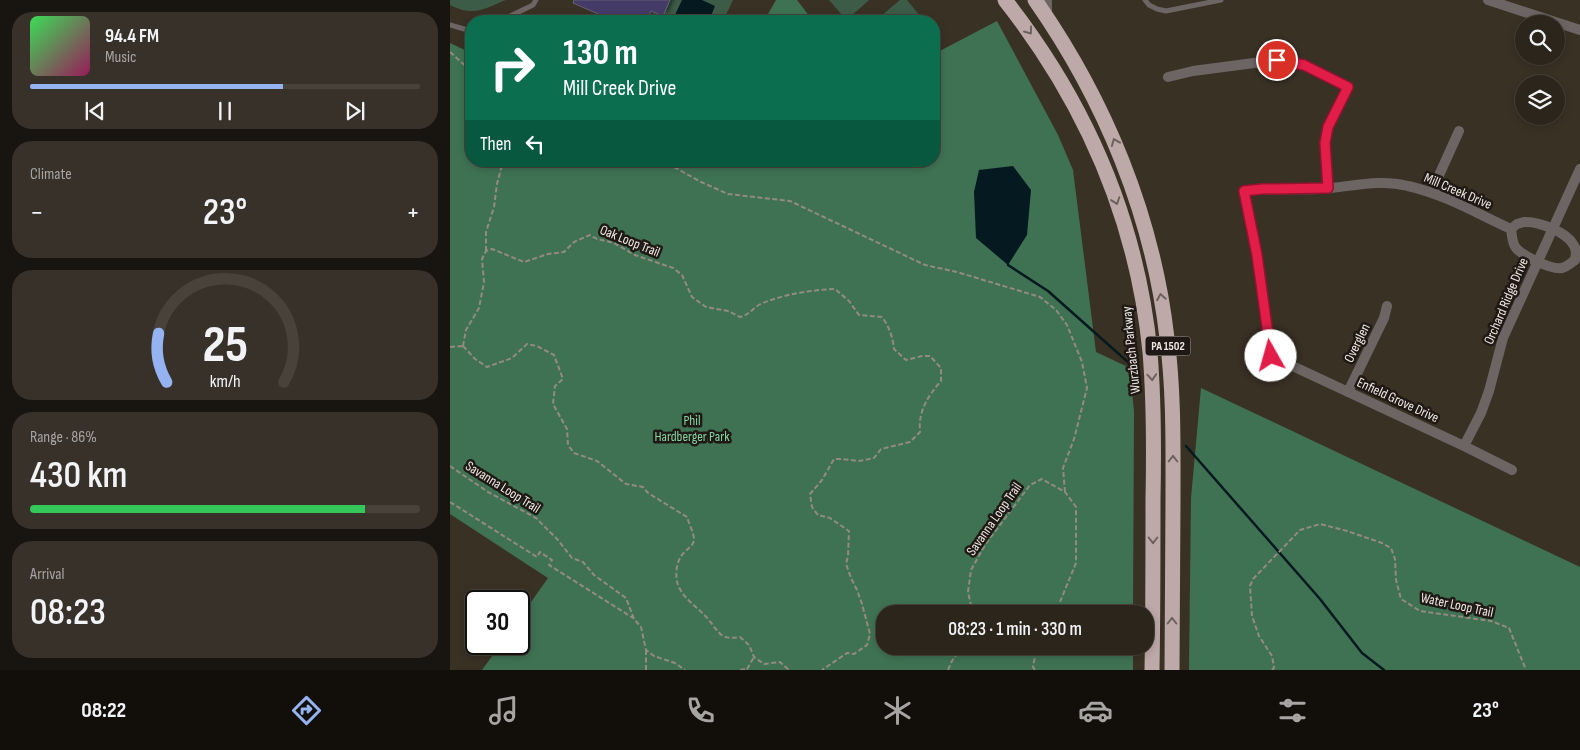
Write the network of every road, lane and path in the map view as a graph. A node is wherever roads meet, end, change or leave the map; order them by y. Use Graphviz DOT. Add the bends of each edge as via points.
graph roads {
  1 [pos="536,0"];
  2 [pos="1005,0"];
  3 [pos="1035,0"];
  4 [pos="1047,0"];
  5 [pos="1145,0"];
  6 [pos="1221,0"];
  7 [pos="1488,0"];
  8 [pos="513,15"];
  9 [pos="1047,17"];
  10 [pos="450,24"];
  11 [pos="465,29"];
  12 [pos="1580,30"];
  13 [pos="450,52"];
  14 [pos="465,65"];
  15 [pos="1168,77"];
  16 [pos="1459,131"];
  17 [pos="501,167"];
  18 [pos="674,167"];
  19 [pos="1580,169"];
  20 [pos="1328,188"];
  21 [pos="1431,193"];
  22 [pos="1511,230"];
  23 [pos="1552,230"];
  24 [pos="486,251"];
  25 [pos="1537,261"];
  26 [pos="1577,261"];
  27 [pos="1387,306"];
  28 [pos="463,346"];
  29 [pos="450,347"];
  30 [pos="1271,356"];
  31 [pos="1348,392"];
  32 [pos="1464,446"];
  33 [pos="450,466"];
  34 [pos="1512,470"];
  35 [pos="1065,492"];
  36 [pos="450,502"];
  37 [pos="971,605"];
  38 [pos="1059,605"];
  39 [pos="634,619"];
  40 [pos="646,650"];
  41 [pos="956,655"];
  42 [pos="1035,655"];
  43 [pos="754,657"];
  44 [pos="747,669"];
  45 [pos="646,670"];
  46 [pos="684,670"];
  47 [pos="740,670"];
  48 [pos="789,670"];
  49 [pos="822,670"];
  50 [pos="948,670"];
  51 [pos="1035,670"];
  52 [pos="1152,670"];
  53 [pos="1172,670"];
  54 [pos="1272,670"];
  55 [pos="1526,670"];
  1 -- 8 [label="lane" via="534,5"];
  2 -- 52 [label="highway, Wurzbach Parkway / PA 1502, one-way" via="1051,63 1097,148 1128,235 1136,271 1146,322 1152,384"];
  3 -- 9 [label="highway, PA 1502"];
  4 -- 9 [label="street"];
  5 -- 6 [label="lane" via="1149,5 1166,11"];
  7 -- 12 [label="street"];
  53 -- 9 [label="highway, PA 1502, one-way" via="1173,412 1162,302 1149,240 1126,169 1094,96"];
  10 -- 11 [label="lane"];
  13 -- 14 [label="path"];
  15 -- 20 [label="street" via="1277,60 1304,65 1348,87 1328,127 1325,143"];
  16 -- 21 [label="street"];
  17 -- 24 [label="path" via="486,232"];
  18 -- 35 [label="path" via="728,194 790,201 925,265 1040,297 1056,310 1067,325 1082,362 1086,388 1064,468"];
  19 -- 23 [label="street, Orchard Ridge Drive"];
  20 -- 21 [label="street, Mill Creek Drive" via="1380,182"];
  20 -- 30 [label="street, Mill Creek Drive" via="1244,191"];
  21 -- 22 [label="street, Mill Creek Drive"];
  22 -- 23 [label="street" via="1517,224 1530,222"];
  22 -- 25 [label="street" via="1515,247"];
  23 -- 25 [label="street, Orchard Ridge Drive"];
  23 -- 26 [label="street" via="1573,244"];
  24 -- 28 [label="path" via="482,259 484,282 479,308 466,330"];
  24 -- 49 [label="path, Oak Loop Trail" via="492,249 524,262 564,252 574,242 590,235 673,268 682,275 692,297 706,307 740,317 777,298 835,288 859,315 882,317 894,349 906,360 930,356 941,368 941,380 922,409 920,432 910,442 881,449 874,458 859,461 834,459 810,494 812,507 818,516 830,518 849,531 846,564 870,634 867,645"];
  25 -- 26 [label="street" via="1556,268"];
  25 -- 32 [label="street, Orchard Ridge Drive" via="1503,338 1481,413"];
  27 -- 31 [label="street, Overglen"];
  28 -- 29 [label="path"];
  28 -- 43 [label="path" via="486,368 512,358 527,344 554,356 563,379 555,386 553,404 567,429 568,445 574,453 597,460 626,484 643,487 688,517 694,539 681,555 677,567 678,584 719,634 729,639 740,637 749,645"];
  30 -- 31 [label="street, Enfield Grove Drive"];
  31 -- 32 [label="street, Enfield Grove Drive"];
  32 -- 34 [label="street, Enfield Grove Drive"];
  33 -- 39 [label="path, Savanna Loop Trail" via="488,492 536,518 572,558 583,562 594,575 626,598"];
  35 -- 37 [label="path, Savanna Loop Trail" via="1042,479 1030,484 985,545 972,570 968,592"];
  35 -- 38 [label="path" via="1076,507 1076,563"];
  36 -- 39 [label="path" via="537,557 540,552 552,560 549,565"];
  39 -- 40 [label="path, Savanna Loop Trail" via="641,627"];
  40 -- 45 [label="path, Savanna Loop Trail"];
  40 -- 46 [label="path"];
  41 -- 50 [label="path"];
  42 -- 51 [label="path"];
  43 -- 44 [label="path"];
  43 -- 48 [label="path" via="764,664 780,662"];
  44 -- 47 [label="path"];
  54 -- 55 [label="path, Water Loop Trail" via="1272,656 1259,636 1252,616 1249,594 1253,578 1300,530 1320,524 1390,548 1395,559 1401,599 1420,610 1509,628"];
}
